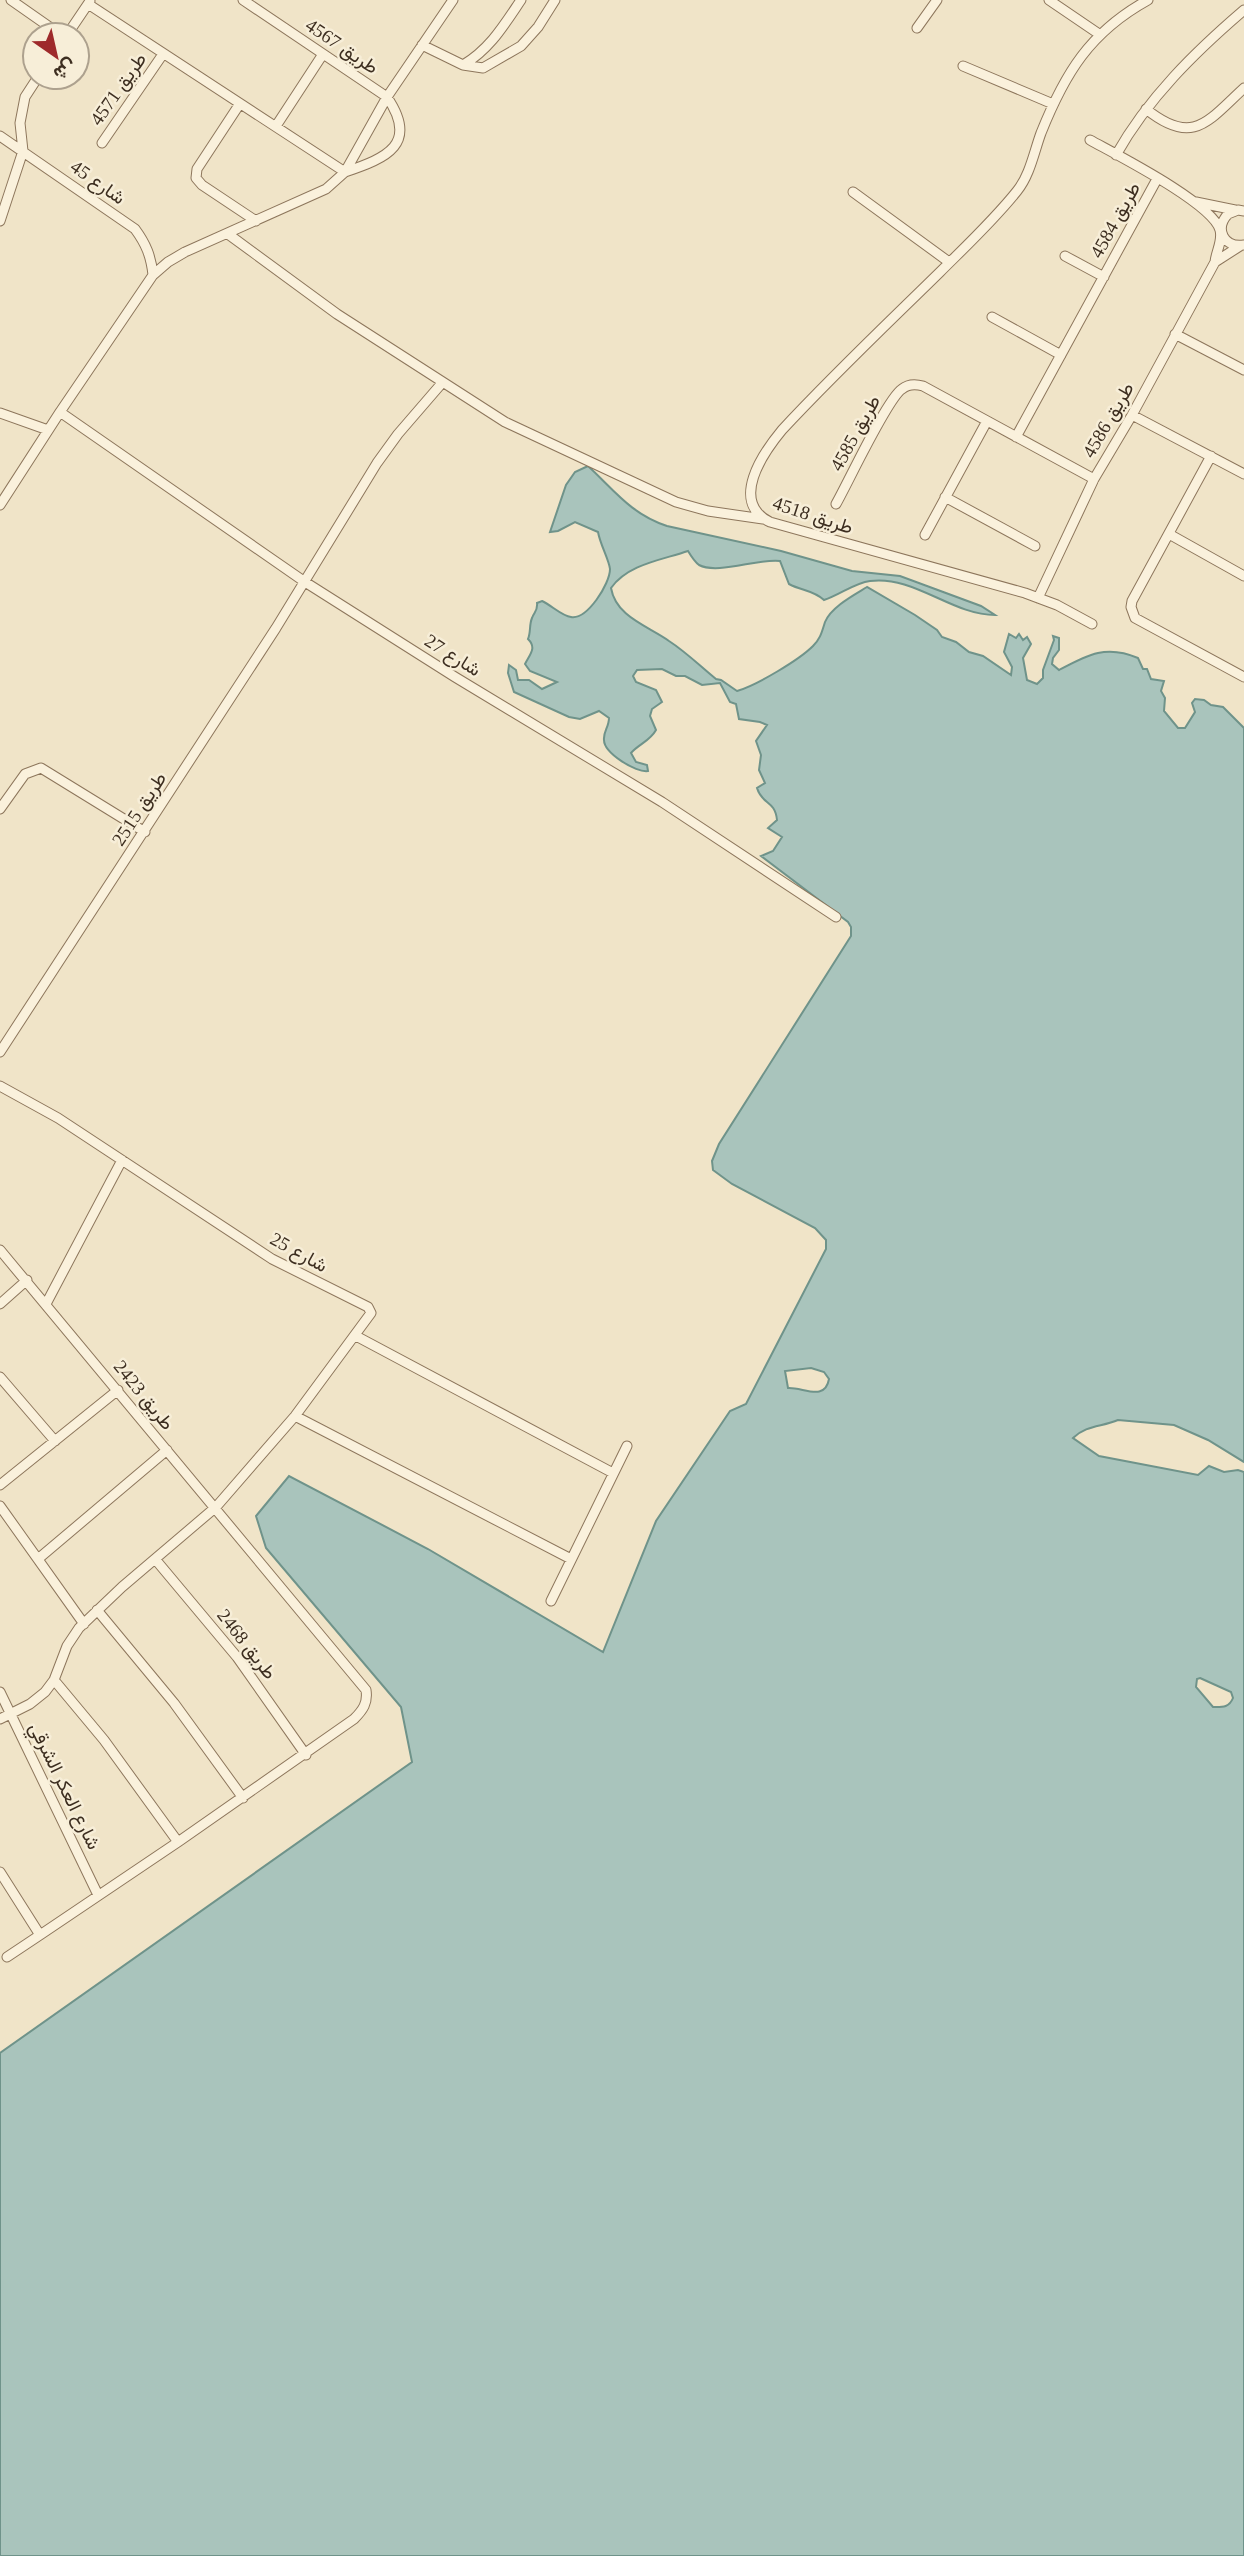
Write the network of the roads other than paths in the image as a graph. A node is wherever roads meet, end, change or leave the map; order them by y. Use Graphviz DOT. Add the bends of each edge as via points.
graph roads {
  1 [pos="11,0"];
  2 [pos="243,0"];
  3 [pos="453,0"];
  4 [pos="521,0"];
  5 [pos="555,0"];
  6 [pos="937,0"];
  7 [pos="1049,0"];
  8 [pos="1148,0"];
  9 [pos="90,2"];
  10 [pos="1244,10"];
  11 [pos="41,21"];
  12 [pos="77,21"];
  13 [pos="917,28"];
  14 [pos="1099,34"];
  15 [pos="422,45"];
  16 [pos="163,54"];
  17 [pos="323,54"];
  18 [pos="463,65"];
  19 [pos="963,66"];
  20 [pos="1244,88"];
  21 [pos="29,91"];
  22 [pos="387,97"];
  23 [pos="1053,104"];
  24 [pos="239,105"];
  25 [pos="1146,109"];
  26 [pos="276,126"];
  27 [pos="0,136"];
  28 [pos="1090,140"];
  29 [pos="102,144"];
  30 [pos="23,152"];
  31 [pos="1116,155"];
  32 [pos="345,173"];
  33 [pos="1157,179"];
  34 [pos="853,192"];
  35 [pos="1196,202"];
  36 [pos="1242,210"];
  37 [pos="0,221"];
  38 [pos="256,221"];
  39 [pos="228,234"];
  40 [pos="1221,234"];
  41 [pos="1244,245"];
  42 [pos="1065,256"];
  43 [pos="949,262"];
  44 [pos="1215,262"];
  45 [pos="153,275"];
  46 [pos="1104,277"];
  47 [pos="992,317"];
  48 [pos="1175,334"];
  49 [pos="1061,355"];
  50 [pos="1244,370"];
  51 [pos="442,383"];
  52 [pos="60,412"];
  53 [pos="0,413"];
  54 [pos="1132,415"];
  55 [pos="986,421"];
  56 [pos="48,430"];
  57 [pos="1016,437"];
  58 [pos="1211,456"];
  59 [pos="1244,474"];
  60 [pos="1094,479"];
  61 [pos="945,497"];
  62 [pos="836,504"];
  63 [pos="0,505"];
  64 [pos="763,519"];
  65 [pos="1169,534"];
  66 [pos="925,535"];
  67 [pos="1035,546"];
  68 [pos="1244,576"];
  69 [pos="305,582"];
  70 [pos="1038,598"];
  71 [pos="1092,624"];
  72 [pos="1244,677"];
  73 [pos="0,809"];
  74 [pos="145,832"];
  75 [pos="836,918"];
  76 [pos="0,1052"];
  77 [pos="0,1086"];
  78 [pos="122,1160"];
  79 [pos="0,1250"];
  80 [pos="27,1280"];
  81 [pos="0,1304"];
  82 [pos="47,1304"];
  83 [pos="356,1336"];
  84 [pos="0,1377"];
  85 [pos="118,1390"];
  86 [pos="295,1416"];
  87 [pos="55,1441"];
  88 [pos="627,1446"];
  89 [pos="167,1450"];
  90 [pos="613,1473"];
  91 [pos="0,1485"];
  92 [pos="0,1506"];
  93 [pos="216,1507"];
  94 [pos="38,1559"];
  95 [pos="155,1559"];
  96 [pos="571,1559"];
  97 [pos="551,1601"];
  98 [pos="97,1610"];
  99 [pos="84,1624"];
  100 [pos="54,1680"];
  101 [pos="0,1692"];
  102 [pos="10,1714"];
  103 [pos="0,1719"];
  104 [pos="306,1755"];
  105 [pos="243,1798"];
  106 [pos="178,1842"];
  107 [pos="0,1872"];
  108 [pos="98,1895"];
  109 [pos="40,1935"];
  110 [pos="7,1957"];
  1 -- 11 [label="street"];
  2 -- 17 [label="street, طريق 4567"];
  3 -- 15 [label="street"];
  4 -- 18 [label="street" via="494,40"];
  5 -- 18 [label="street" via="521,46 483,68"];
  6 -- 13 [label="street"];
  7 -- 14 [label="street"];
  8 -- 14 [label="street, طريق 4518"];
  9 -- 12 [label="street"];
  9 -- 16 [label="street"];
  10 -- 25 [label="street" via="1169,80"];
  14 -- 23 [label="street, طريق 4518"];
  15 -- 18 [label="street"];
  15 -- 22 [label="street"];
  16 -- 24 [label="street"];
  16 -- 29 [label="street, طريق 4571"];
  17 -- 22 [label="street, طريق 4567"];
  17 -- 26 [label="street"];
  19 -- 23 [label="street"];
  20 -- 25 [label="street" via="1210,119 1192,128 1173,127"];
  21 -- 30 [label="street" via="20,123"];
  22 -- 32 [label="street"];
  22 -- 32 [label="street" via="400,121 398,140 379,161"];
  23 -- 43 [label="street, طريق 4518" via="1018,190"];
  24 -- 26 [label="street"];
  24 -- 38 [label="street" via="197,169 196,178"];
  25 -- 31 [label="street"];
  26 -- 32 [label="street"];
  27 -- 30 [label="street, شارع 45"];
  28 -- 31 [label="street, طريق 4584"];
  30 -- 37 [label="street"];
  30 -- 45 [label="street, شارع 45" via="135,229 145,243"];
  31 -- 33 [label="street, طريق 4584"];
  32 -- 38 [label="street" via="326,189"];
  33 -- 35 [label="street, طريق 4584"];
  33 -- 46 [label="street, طريق 4584"];
  34 -- 43 [label="street"];
  35 -- 36 [label="street, طريق 4584"];
  35 -- 40 [label="street, طريق 4584" via="1216,220"];
  36 -- 40 [label="street" via="1224,218"];
  38 -- 39 [label="street"];
  39 -- 45 [label="street" via="177,257"];
  39 -- 51 [label="street"];
  40 -- 41 [label="street" via="1233,245"];
  40 -- 44 [label="street, طريق 4586"];
  41 -- 44 [label="street"];
  42 -- 46 [label="street, طريق 4584"];
  43 -- 64 [label="street, طريق 4518" via="768,447 751,487 752,505"];
  44 -- 48 [label="street, طريق 4586"];
  45 -- 52 [label="street"];
  46 -- 49 [label="street, طريق 4584"];
  47 -- 49 [label="street"];
  48 -- 50 [label="street"];
  48 -- 54 [label="street, طريق 4586"];
  49 -- 57 [label="street, طريق 4584"];
  51 -- 64 [label="street" via="505,422 676,502"];
  51 -- 69 [label="street, طريق 2515" via="377,463"];
  52 -- 56 [label="street"];
  52 -- 69 [label="street, شارع 27"];
  53 -- 56 [label="street"];
  54 -- 58 [label="street"];
  54 -- 60 [label="street, طريق 4586"];
  55 -- 57 [label="street, طريق 4585"];
  55 -- 61 [label="street"];
  55 -- 62 [label="street, طريق 4585" via="923,386 902,388"];
  56 -- 63 [label="street"];
  57 -- 60 [label="street, طريق 4585"];
  58 -- 59 [label="street"];
  58 -- 65 [label="street"];
  60 -- 70 [label="street, طريق 4586"];
  61 -- 66 [label="street"];
  61 -- 67 [label="street"];
  64 -- 70 [label="street, طريق 4518"];
  65 -- 68 [label="street"];
  65 -- 72 [label="street" via="1132,601 1135,618"];
  69 -- 74 [label="street, طريق 2515"];
  69 -- 75 [label="street, شارع 27" via="662,802"];
  70 -- 71 [label="street, طريق 4518"];
  73 -- 74 [label="street" via="25,774 41,768"];
  74 -- 76 [label="street, طريق 2515"];
  77 -- 78 [label="street, شارع 25"];
  78 -- 82 [label="street"];
  78 -- 83 [label="street, شارع 25" via="272,1259 368,1307 370,1318"];
  79 -- 80 [label="street, طريق 2423"];
  80 -- 81 [label="street"];
  80 -- 82 [label="street, طريق 2423"];
  82 -- 85 [label="street, طريق 2423"];
  83 -- 86 [label="street, شارع 25"];
  83 -- 90 [label="street"];
  84 -- 87 [label="street"];
  85 -- 87 [label="street"];
  85 -- 89 [label="street, طريق 2423"];
  86 -- 93 [label="street, شارع 25"];
  86 -- 96 [label="street"];
  87 -- 91 [label="street"];
  88 -- 90 [label="street"];
  89 -- 93 [label="street, طريق 2423"];
  89 -- 94 [label="street"];
  90 -- 96 [label="street"];
  92 -- 94 [label="street"];
  93 -- 95 [label="street, شارع 25"];
  93 -- 104 [label="street, طريق 2423" via="366,1690 362,1712"];
  94 -- 99 [label="street"];
  95 -- 98 [label="street, شارع 25"];
  95 -- 104 [label="street, طريق 2468" via="237,1657"];
  96 -- 97 [label="street"];
  98 -- 99 [label="street, شارع 25"];
  98 -- 105 [label="street" via="174,1703"];
  99 -- 100 [label="street, شارع 25" via="67,1646"];
  100 -- 102 [label="street" via="30,1704"];
  100 -- 106 [label="street"];
  101 -- 102 [label="street, شارع العكر الشرقي"];
  102 -- 103 [label="street"];
  102 -- 108 [label="street, شارع العكر الشرقي"];
  104 -- 105 [label="street, طريق 2423"];
  105 -- 106 [label="street, طريق 2423"];
  106 -- 108 [label="street, طريق 2423"];
  107 -- 109 [label="street"];
  108 -- 109 [label="street, طريق 2423"];
  109 -- 110 [label="street, طريق 2423"];
}
